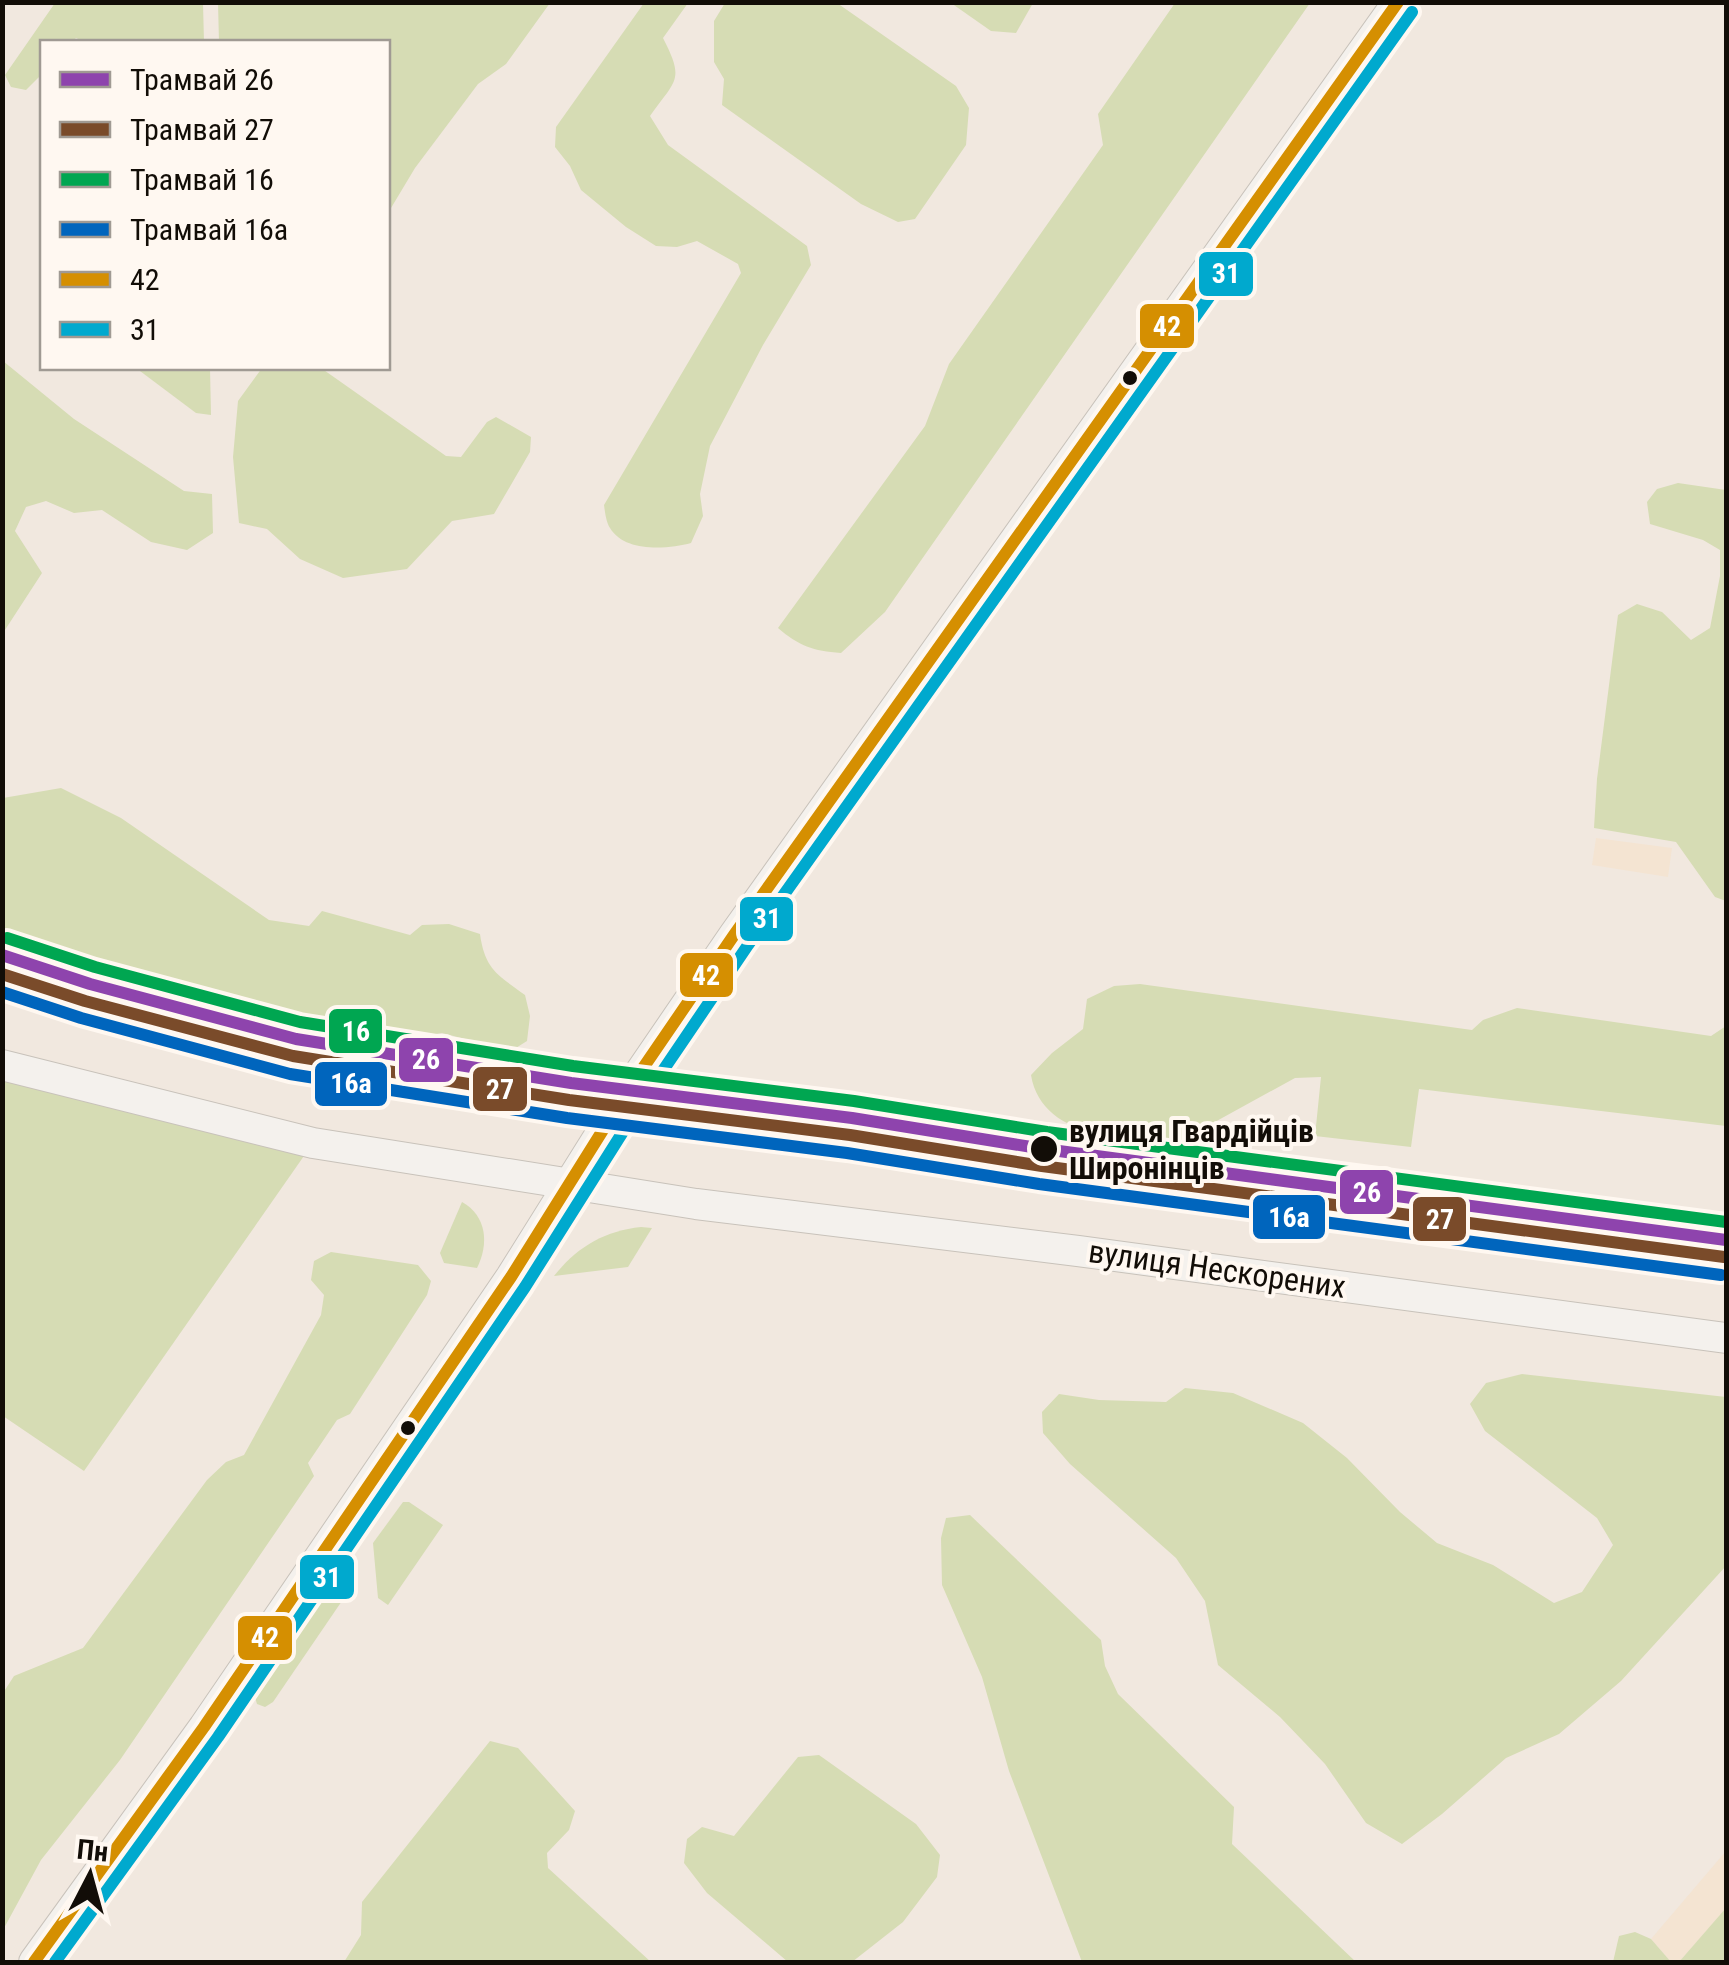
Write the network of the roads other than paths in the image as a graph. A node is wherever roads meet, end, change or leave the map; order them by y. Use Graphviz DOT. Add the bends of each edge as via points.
graph roads {
  1 [pos="1398,2"];
  2 [pos="2,1065"];
  3 [pos="572,1184"];
  4 [pos="1726,1338"];
  5 [pos="34,1962"];
  1 -- 3 [label="main road" via="746,919"];
  2 -- 3 [label="main road, вулиця Нескорених" via="313,1142"];
  3 -- 4 [label="main road, вулиця Нескорених"];
  3 -- 5 [label="main road" via="204,1726"];
}
